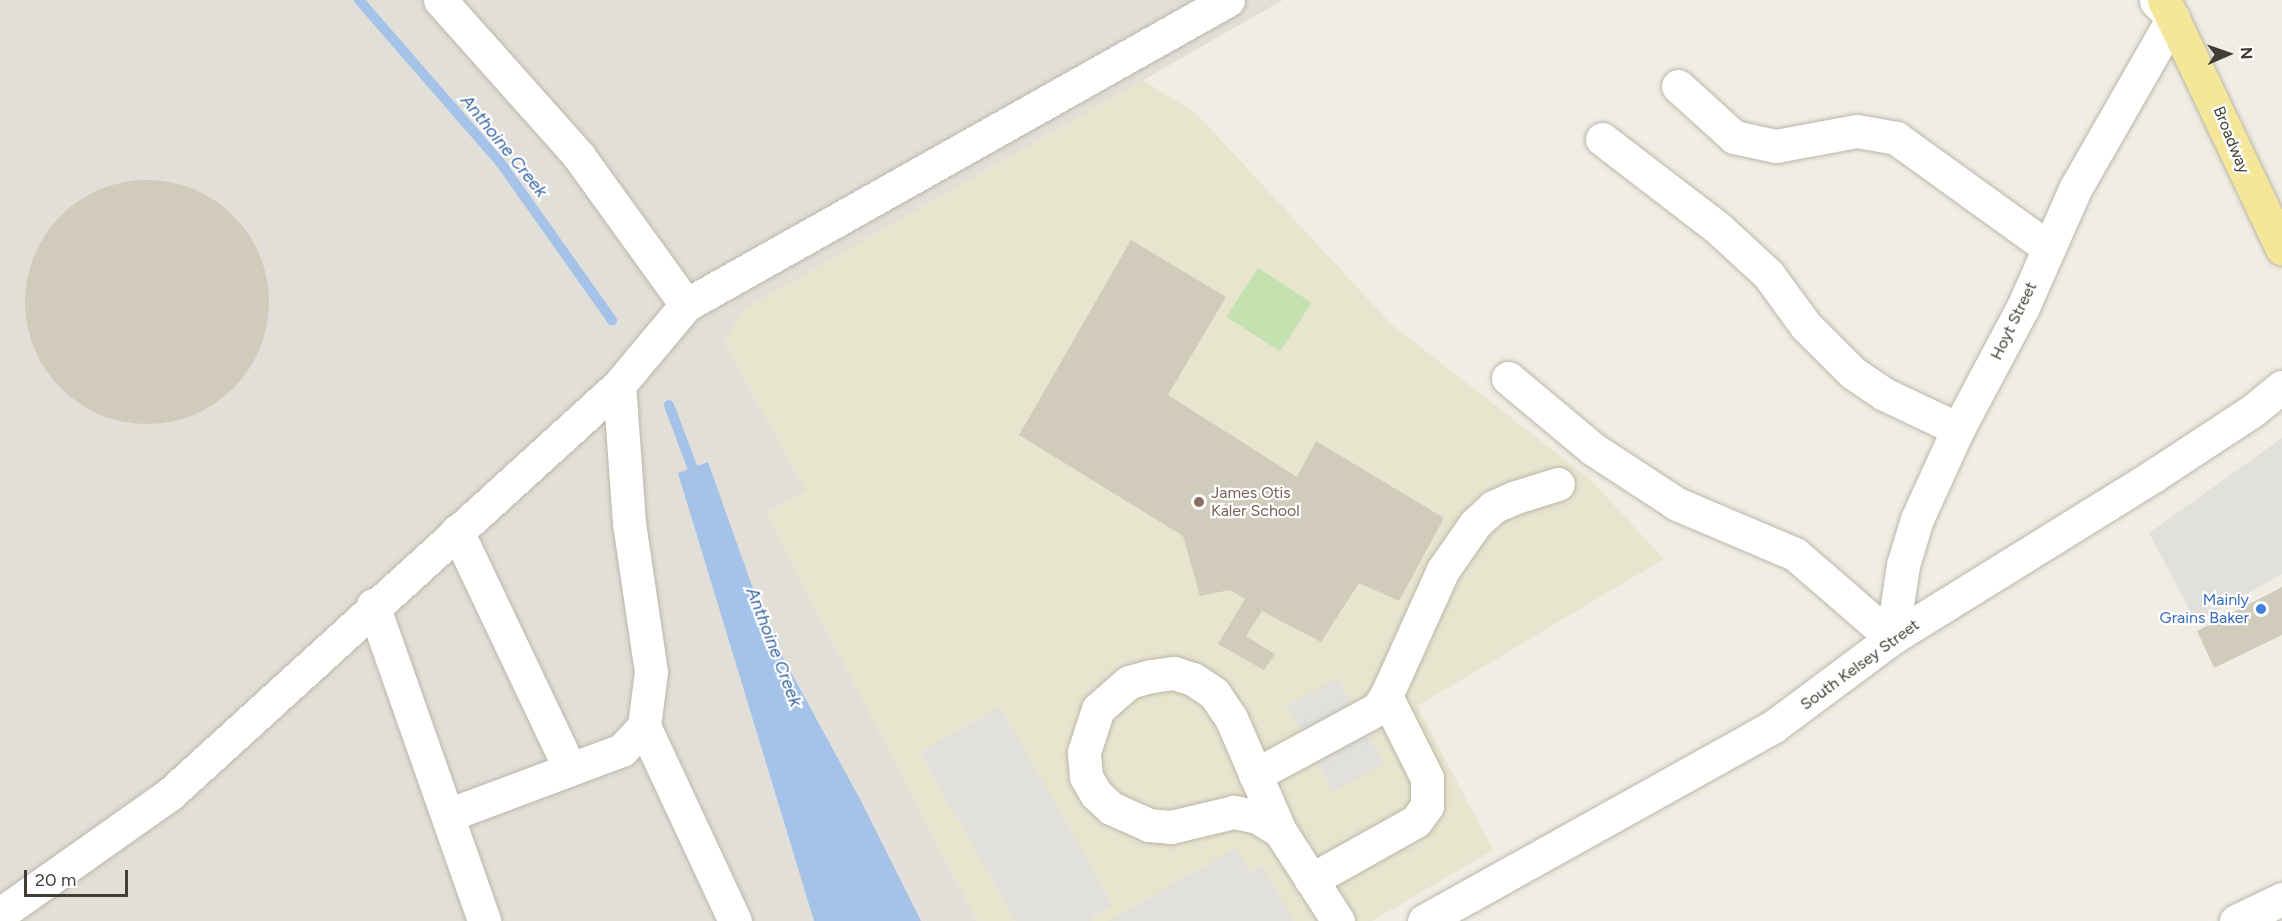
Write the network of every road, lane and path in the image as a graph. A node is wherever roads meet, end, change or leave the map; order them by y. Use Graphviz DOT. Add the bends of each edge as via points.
graph roads {
  1 [pos="440,0"];
  2 [pos="1228,0"];
  3 [pos="2164,6"];
  4 [pos="1678,86"];
  5 [pos="1602,139"];
  6 [pos="2047,247"];
  7 [pos="2282,248"];
  8 [pos="687,305"];
  9 [pos="1508,378"];
  10 [pos="619,385"];
  11 [pos="2282,387"];
  12 [pos="1958,429"];
  13 [pos="1558,484"];
  14 [pos="457,531"];
  15 [pos="373,605"];
  16 [pos="1892,638"];
  17 [pos="1386,696"];
  18 [pos="644,726"];
  19 [pos="570,769"];
  20 [pos="1255,774"];
  21 [pos="448,815"];
  22 [pos="1280,831"];
  23 [pos="1311,880"];
  24 [pos="2282,899"];
  25 [pos="0,914"];
  26 [pos="484,921"];
  27 [pos="735,921"];
  28 [pos="1338,921"];
  29 [pos="1424,921"];
  30 [pos="2236,921"];
  1 -- 8 [label="street" via="578,156"];
  2 -- 8 [label="street"];
  3 -- 6 [label="street, Hoyt Street" via="2125,97"];
  3 -- 7 [label="main road, Broadway"];
  4 -- 6 [label="street" via="1734,137 1776,146 1857,131 1896,138"];
  5 -- 12 [label="street" via="1718,228 1768,274 1806,326 1854,373 1884,394"];
  6 -- 12 [label="street, Hoyt Street" via="2024,307"];
  8 -- 10 [label="street"];
  9 -- 16 [label="street" via="1593,449 1677,504 1795,554"];
  10 -- 14 [label="street"];
  10 -- 18 [label="street" via="629,523 651,672"];
  11 -- 16 [label="street, South Kelsey Street" via="2144,482"];
  12 -- 16 [label="street, Hoyt Street" via="1917,519 1903,565"];
  13 -- 17 [label="street" via="1493,507 1475,524 1443,570"];
  14 -- 15 [label="street"];
  14 -- 19 [label="street"];
  15 -- 21 [label="street"];
  15 -- 25 [label="street" via="170,794"];
  16 -- 29 [label="street, South Kelsey Street" via="1774,726"];
  17 -- 20 [label="street" via="1377,709"];
  17 -- 23 [label="street" via="1427,778 1427,806 1416,821"];
  18 -- 19 [label="street" via="622,750"];
  18 -- 27 [label="street"];
  19 -- 21 [label="street"];
  20 -- 22 [label="street"];
  20 -- 22 [label="street" via="1231,718 1214,693 1193,679 1173,673 1129,682 1110,696 1089,728 1084,752 1086,777 1096,794 1111,808 1149,825 1171,827 1234,812 1258,817"];
  21 -- 26 [label="street"];
  22 -- 23 [label="street"];
  23 -- 28 [label="street"];
  24 -- 30 [label="street"];
}
